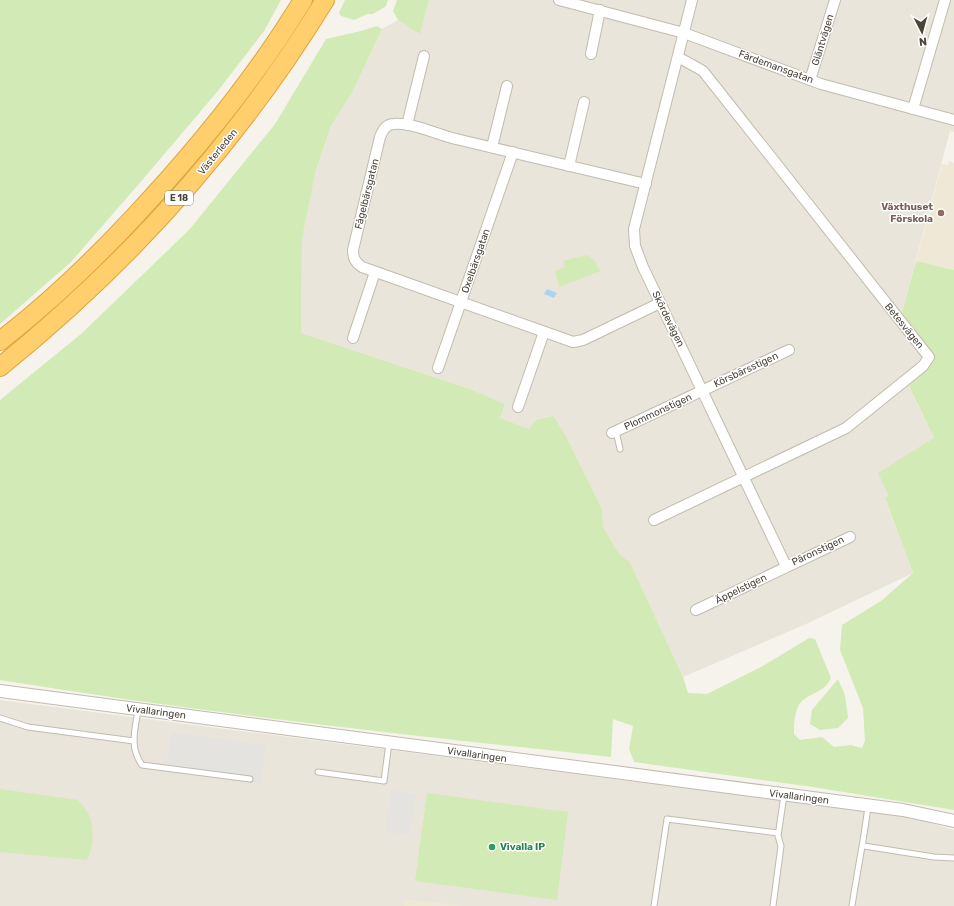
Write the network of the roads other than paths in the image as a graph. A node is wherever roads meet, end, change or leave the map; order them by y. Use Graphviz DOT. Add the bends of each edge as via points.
graph roads {
  1 [pos="303,0"];
  2 [pos="325,0"];
  3 [pos="560,0"];
  4 [pos="692,0"];
  5 [pos="835,0"];
  6 [pos="945,0"];
  7 [pos="600,10"];
  8 [pos="684,33"];
  9 [pos="591,54"];
  10 [pos="424,56"];
  11 [pos="678,57"];
  12 [pos="810,80"];
  13 [pos="507,86"];
  14 [pos="584,102"];
  15 [pos="913,109"];
  16 [pos="954,120"];
  17 [pos="407,125"];
  18 [pos="492,147"];
  19 [pos="513,152"];
  20 [pos="569,166"];
  21 [pos="646,184"];
  22 [pos="375,272"];
  23 [pos="462,303"];
  24 [pos="660,303"];
  25 [pos="544,332"];
  26 [pos="353,338"];
  27 [pos="0,342"];
  28 [pos="789,350"];
  29 [pos="0,367"];
  30 [pos="438,368"];
  31 [pos="702,390"];
  32 [pos="518,407"];
  33 [pos="614,432"];
  34 [pos="620,449"];
  35 [pos="744,477"];
  36 [pos="654,520"];
  37 [pos="850,536"];
  38 [pos="786,566"];
  39 [pos="696,610"];
  40 [pos="0,691"];
  41 [pos="138,710"];
  42 [pos="0,718"];
  43 [pos="134,741"];
  44 [pos="389,743"];
  45 [pos="318,772"];
  46 [pos="250,779"];
  47 [pos="784,795"];
  48 [pos="868,806"];
  49 [pos="954,821"];
  50 [pos="778,833"];
  51 [pos="864,846"];
  52 [pos="954,858"];
  53 [pos="654,906"];
  54 [pos="773,906"];
  55 [pos="852,906"];
  1 -- 27 [label="highway, Västerleden / E 18" via="238,94 154,197 71,280"];
  2 -- 29 [label="highway, Västerleden / E 18" via="262,95 193,183 112,269"];
  3 -- 7 [label="street, Färdemansgatan"];
  4 -- 8 [label="street, Skördevägen"];
  5 -- 12 [label="street, Gläntvägen"];
  6 -- 15 [label="street"];
  7 -- 8 [label="street, Färdemansgatan"];
  7 -- 9 [label="street"];
  8 -- 11 [label="street, Skördevägen"];
  8 -- 12 [label="street, Färdemansgatan"];
  10 -- 17 [label="street"];
  11 -- 21 [label="street, Skördevägen"];
  11 -- 35 [label="street, Betesvägen" via="703,71 928,357 923,366 846,428"];
  12 -- 15 [label="street, Färdemansgatan"];
  13 -- 18 [label="street"];
  14 -- 20 [label="street"];
  15 -- 16 [label="street, Färdemansgatan"];
  17 -- 18 [label="street, Fågelbärsgatan"];
  17 -- 22 [label="street, Fågelbärsgatan" via="388,125 384,129 353,250 356,263"];
  18 -- 19 [label="street, Fågelbärsgatan"];
  19 -- 20 [label="street, Fågelbärsgatan"];
  19 -- 23 [label="street, Oxelbärsgatan"];
  20 -- 21 [label="street, Fågelbärsgatan"];
  21 -- 24 [label="street, Skördevägen" via="634,229 634,246"];
  22 -- 23 [label="street, Fågelbärsgatan"];
  22 -- 26 [label="street"];
  23 -- 25 [label="street, Fågelbärsgatan"];
  23 -- 30 [label="street, Oxelbärsgatan"];
  24 -- 25 [label="street, Fågelbärsgatan" via="577,342"];
  24 -- 31 [label="street, Skördevägen"];
  25 -- 32 [label="street"];
  28 -- 31 [label="street, Körsbärsstigen"];
  31 -- 33 [label="street, Plommonstigen"];
  31 -- 35 [label="street, Skördevägen"];
  33 -- 34 [label="lane"];
  35 -- 36 [label="street, Betesvägen"];
  35 -- 38 [label="street, Skördevägen"];
  37 -- 38 [label="street, Päronstigen"];
  38 -- 39 [label="street, Äppelstigen"];
  40 -- 41 [label="street, Vivallaringen"];
  41 -- 43 [label="lane"];
  41 -- 44 [label="street, Vivallaringen"];
  42 -- 43 [label="lane" via="28,727"];
  43 -- 46 [label="lane" via="135,755 142,765"];
  44 -- 45 [label="lane" via="384,781"];
  44 -- 47 [label="street, Vivallaringen"];
  47 -- 48 [label="street, Vivallaringen"];
  47 -- 50 [label="lane"];
  48 -- 49 [label="street, Vivallaringen" via="926,814"];
  48 -- 51 [label="lane"];
  50 -- 53 [label="lane" via="667,819"];
  50 -- 54 [label="lane" via="781,846"];
  51 -- 52 [label="lane"];
  51 -- 55 [label="lane" via="858,861"];
}
